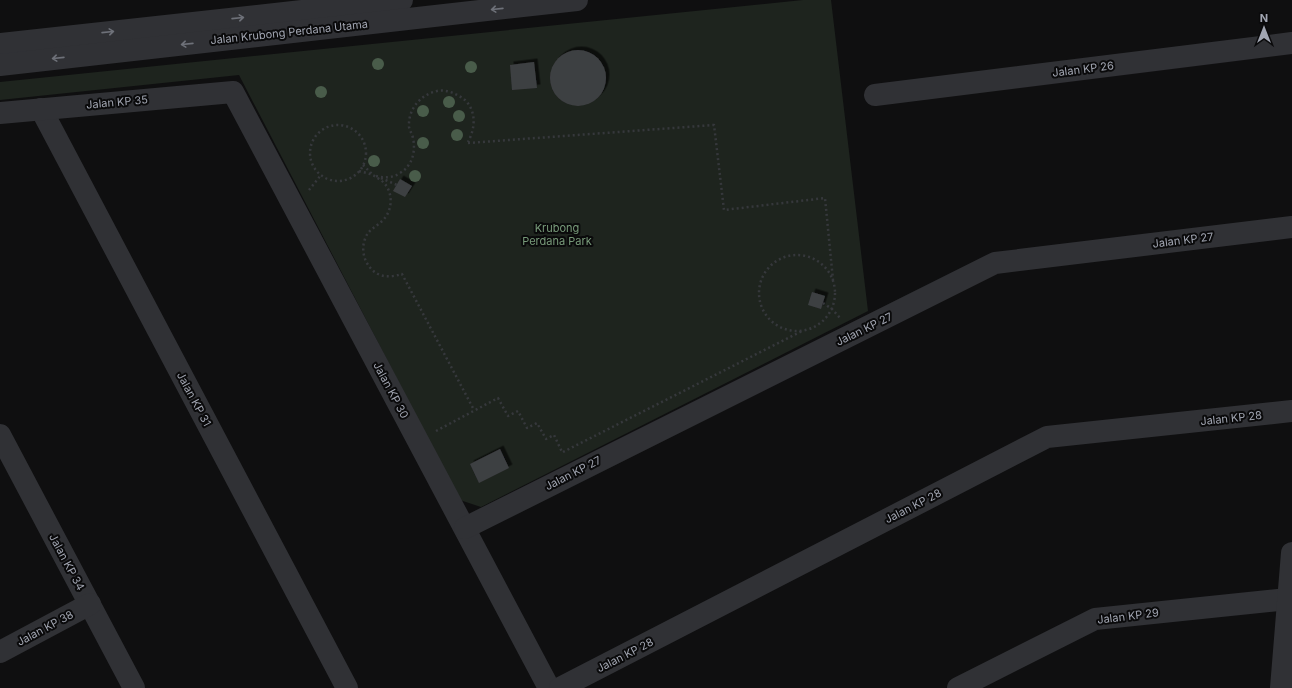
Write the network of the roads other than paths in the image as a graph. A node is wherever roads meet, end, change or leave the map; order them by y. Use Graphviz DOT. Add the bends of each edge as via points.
graph roads {
  1 [pos="402,0"];
  2 [pos="577,0"];
  3 [pos="1292,43"];
  4 [pos="0,44"];
  5 [pos="0,65"];
  6 [pos="233,92"];
  7 [pos="875,95"];
  8 [pos="41,109"];
  9 [pos="0,113"];
  10 [pos="1292,227"];
  11 [pos="1292,411"];
  12 [pos="2,444"];
  13 [pos="465,528"];
  14 [pos="1292,553"];
  15 [pos="1288,599"];
  16 [pos="90,604"];
  17 [pos="0,652"];
  18 [pos="134,688"];
  19 [pos="347,688"];
  20 [pos="549,688"];
  21 [pos="560,688"];
  22 [pos="958,688"];
  23 [pos="1281,688"];
  4 -- 1 [label="street, Jalan Krubong Perdana Utama, one-way"];
  2 -- 5 [label="street, Jalan Krubong Perdana Utama, one-way"];
  3 -- 7 [label="street, Jalan KP 26"];
  6 -- 8 [label="street, Jalan KP 35"];
  6 -- 13 [label="street, Jalan KP 30"];
  8 -- 9 [label="street, Jalan KP 35"];
  8 -- 19 [label="street, Jalan KP 31"];
  10 -- 13 [label="street, Jalan KP 27" via="995,263"];
  11 -- 21 [label="street, Jalan KP 28" via="1047,437"];
  12 -- 16 [label="street, Jalan KP 34"];
  13 -- 20 [label="street, Jalan KP 30"];
  14 -- 15 [label="street"];
  15 -- 22 [label="street, Jalan KP 29" via="1095,619"];
  15 -- 23 [label="street"];
  16 -- 17 [label="street, Jalan KP 38"];
  16 -- 18 [label="street, Jalan KP 34"];
}
